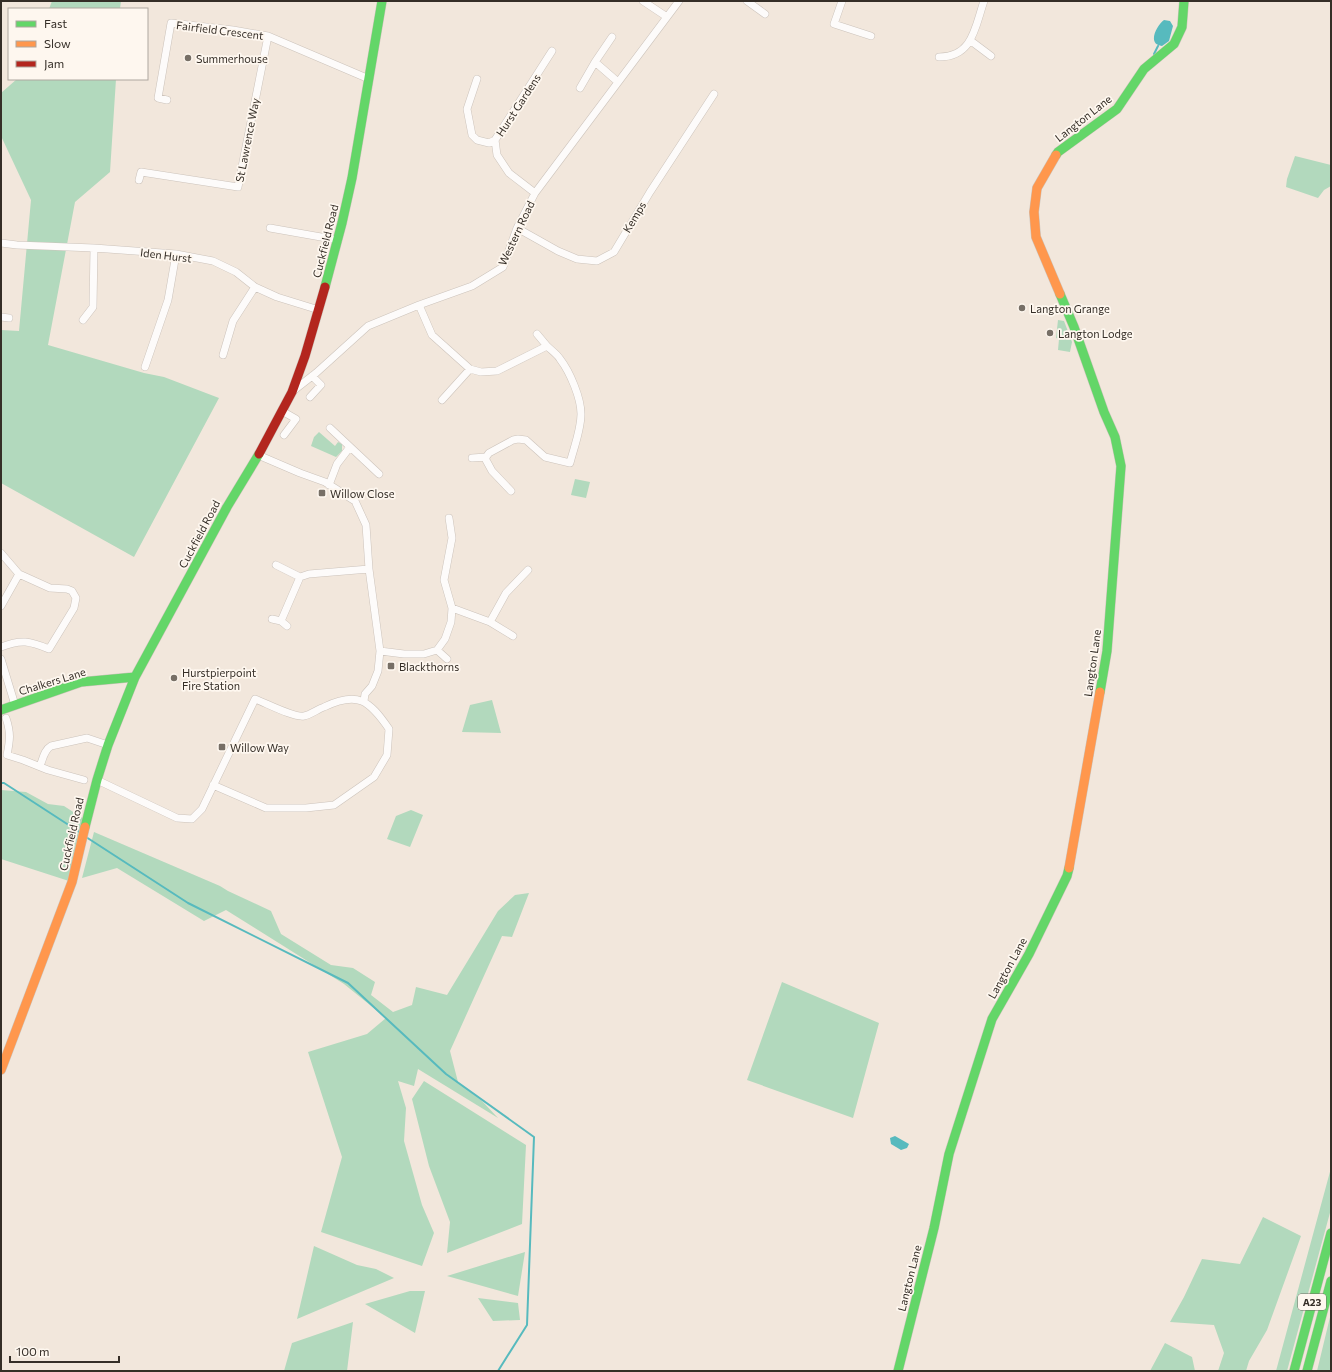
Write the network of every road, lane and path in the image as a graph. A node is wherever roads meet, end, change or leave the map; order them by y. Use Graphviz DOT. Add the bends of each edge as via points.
graph roads {
  1 [pos="382,1"];
  2 [pos="643,1"];
  3 [pos="679,1"];
  4 [pos="747,1"];
  5 [pos="842,1"];
  6 [pos="984,1"];
  7 [pos="1184,1"];
  8 [pos="764,14"];
  9 [pos="667,17"];
  10 [pos="268,36"];
  11 [pos="871,36"];
  12 [pos="612,37"];
  13 [pos="971,41"];
  14 [pos="552,51"];
  15 [pos="991,56"];
  16 [pos="939,57"];
  17 [pos="595,62"];
  18 [pos="369,79"];
  19 [pos="477,79"];
  20 [pos="618,82"];
  21 [pos="580,88"];
  22 [pos="714,94"];
  23 [pos="167,100"];
  24 [pos="495,140"];
  25 [pos="140,180"];
  26 [pos="535,192"];
  27 [pos="270,228"];
  28 [pos="517,228"];
  29 [pos="338,240"];
  30 [pos="1,243"];
  31 [pos="94,248"];
  32 [pos="176,254"];
  33 [pos="255,287"];
  34 [pos="419,305"];
  35 [pos="319,310"];
  36 [pos="1,316"];
  37 [pos="9,318"];
  38 [pos="83,320"];
  39 [pos="537,334"];
  40 [pos="547,346"];
  41 [pos="223,355"];
  42 [pos="145,367"];
  43 [pos="470,369"];
  44 [pos="312,376"];
  45 [pos="292,392"];
  46 [pos="310,396"];
  47 [pos="442,400"];
  48 [pos="282,411"];
  49 [pos="330,428"];
  50 [pos="284,435"];
  51 [pos="350,447"];
  52 [pos="258,455"];
  53 [pos="486,457"];
  54 [pos="472,458"];
  55 [pos="570,463"];
  56 [pos="568,470"];
  57 [pos="379,474"];
  58 [pos="329,485"];
  59 [pos="511,487"];
  60 [pos="449,518"];
  61 [pos="1,553"];
  62 [pos="276,565"];
  63 [pos="369,569"];
  64 [pos="528,570"];
  65 [pos="19,574"];
  66 [pos="300,577"];
  67 [pos="1,606"];
  68 [pos="452,608"];
  69 [pos="272,619"];
  70 [pos="490,622"];
  71 [pos="513,636"];
  72 [pos="1,646"];
  73 [pos="437,650"];
  74 [pos="380,651"];
  75 [pos="447,658"];
  76 [pos="1,659"];
  77 [pos="135,677"];
  78 [pos="364,701"];
  79 [pos="15,705"];
  80 [pos="3,714"];
  81 [pos="108,744"];
  82 [pos="4,755"];
  83 [pos="40,766"];
  84 [pos="84,780"];
  85 [pos="97,780"];
  86 [pos="213,785"];
  87 [pos="1,1070"];
  88 [pos="1331,1233"];
  89 [pos="1331,1281"];
  90 [pos="898,1371"];
  91 [pos="1294,1371"];
  92 [pos="1307,1371"];
  1 -- 18 [label="main road, Cuckfield Road"];
  2 -- 9 [label="street"];
  3 -- 9 [label="street, Western Road"];
  4 -- 8 [label="street"];
  5 -- 11 [label="street" via="834,24"];
  6 -- 13 [label="street"];
  7 -- 90 [label="main road, Langton Lane" via="1182,27 1174,44 1144,69 1117,109 1058,152 1037,188 1034,212 1036,237 1074,327 1115,437 1120,466 1107,651 1067,876 1029,954 992,1019 949,1154 936,1220"];
  9 -- 20 [label="street, Western Road"];
  10 -- 18 [label="street, Fairfield Crescent"];
  10 -- 23 [label="street, Fairfield Crescent" via="171,23 158,98"];
  10 -- 25 [label="street, St Lawrence Way" via="238,187 141,172"];
  12 -- 17 [label="street"];
  13 -- 15 [label="street"];
  13 -- 16 [label="street" via="959,53"];
  14 -- 24 [label="street, Hurst Gardens"];
  17 -- 20 [label="street"];
  17 -- 21 [label="street"];
  18 -- 29 [label="main road, Cuckfield Road" via="352,178"];
  19 -- 24 [label="street" via="466,110 472,135 477,140 489,143"];
  20 -- 26 [label="street, Western Road"];
  22 -- 28 [label="street, Kemps" via="614,252 596,261 577,259"];
  24 -- 26 [label="street, Hurst Gardens" via="497,155 509,173"];
  26 -- 28 [label="street, Western Road"];
  27 -- 29 [label="street"];
  28 -- 34 [label="street, Western Road" via="503,267 472,286"];
  29 -- 35 [label="main road, Cuckfield Road"];
  30 -- 31 [label="street, Iden Hurst"];
  31 -- 32 [label="street, Iden Hurst"];
  31 -- 38 [label="street" via="93,307"];
  32 -- 33 [label="street, Iden Hurst" via="213,261 236,272"];
  32 -- 42 [label="street" via="168,300"];
  33 -- 35 [label="street, Iden Hurst"];
  33 -- 41 [label="street" via="233,321"];
  34 -- 43 [label="street" via="432,335"];
  34 -- 44 [label="street, Western Road" via="368,326"];
  35 -- 45 [label="main road, Cuckfield Road"];
  36 -- 37 [label="street"];
  39 -- 40 [label="street"];
  40 -- 43 [label="street" via="497,371 481,372"];
  40 -- 55 [label="street" via="567,370 580,407 580,422"];
  43 -- 47 [label="street"];
  44 -- 45 [label="street, Western Road"];
  44 -- 46 [label="street" via="321,385"];
  45 -- 48 [label="main road, Cuckfield Road"];
  48 -- 50 [label="street" via="296,419"];
  48 -- 52 [label="main road, Cuckfield Road"];
  49 -- 51 [label="street"];
  51 -- 57 [label="street"];
  51 -- 58 [label="street" via="338,464"];
  52 -- 58 [label="street"];
  52 -- 77 [label="main road, Cuckfield Road"];
  53 -- 54 [label="street"];
  53 -- 55 [label="street" via="489,453 518,439 526,440 545,457"];
  53 -- 59 [label="street" via="492,471"];
  55 -- 56 [label="street"];
  58 -- 63 [label="street" via="355,501 366,525"];
  60 -- 68 [label="street" via="452,538 444,580"];
  61 -- 65 [label="street"];
  62 -- 66 [label="street"];
  63 -- 66 [label="street"];
  63 -- 74 [label="street"];
  64 -- 70 [label="street" via="506,593"];
  65 -- 67 [label="street"];
  65 -- 72 [label="street" via="50,588 72,591 76,598 74,608 50,649 32,642 14,642"];
  66 -- 69 [label="street" via="284,623"];
  68 -- 70 [label="street"];
  68 -- 73 [label="street" via="446,639"];
  70 -- 71 [label="street"];
  73 -- 74 [label="street" via="424,654"];
  73 -- 75 [label="street"];
  74 -- 78 [label="street" via="378,671 372,686 365,694"];
  76 -- 79 [label="street"];
  77 -- 79 [label="main road, Chalkers Lane" via="81,682"];
  77 -- 81 [label="main road, Cuckfield Road"];
  78 -- 86 [label="street" via="336,701 304,716 292,714 255,699"];
  78 -- 86 [label="street" via="378,713 389,729 387,755 374,776 334,805 266,808"];
  79 -- 80 [label="main road, Chalkers Lane"];
  80 -- 82 [label="street" via="10,729"];
  81 -- 83 [label="street" via="87,738 51,746"];
  81 -- 85 [label="main road, Cuckfield Road"];
  82 -- 83 [label="street"];
  83 -- 84 [label="street"];
  85 -- 86 [label="street" via="177,818 192,819 202,809"];
  85 -- 87 [label="main road, Cuckfield Road" via="72,882"];
  88 -- 91 [label="main road, A23"];
  89 -- 92 [label="main road, A23"];
}
